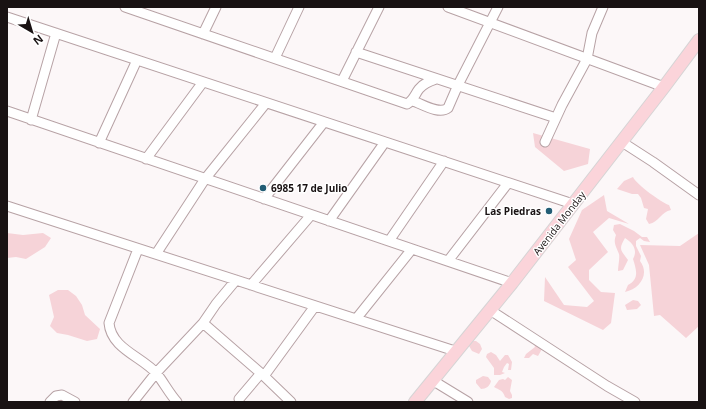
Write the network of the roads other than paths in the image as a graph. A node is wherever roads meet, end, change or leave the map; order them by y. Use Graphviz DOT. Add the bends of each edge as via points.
graph roads {
  1 [pos="125,7"];
  2 [pos="216,7"];
  3 [pos="300,7"];
  4 [pos="378,7"];
  5 [pos="448,7"];
  6 [pos="498,7"];
  7 [pos="601,8"];
  8 [pos="139,9"];
  9 [pos="7,17"];
  10 [pos="490,22"];
  11 [pos="56,33"];
  12 [pos="203,34"];
  13 [pos="699,40"];
  14 [pos="356,52"];
  15 [pos="275,58"];
  16 [pos="587,59"];
  17 [pos="137,60"];
  18 [pos="436,79"];
  19 [pos="342,81"];
  20 [pos="203,82"];
  21 [pos="458,85"];
  22 [pos="664,87"];
  23 [pos="413,101"];
  24 [pos="266,103"];
  25 [pos="7,111"];
  26 [pos="556,118"];
  27 [pos="31,120"];
  28 [pos="324,122"];
  29 [pos="99,142"];
  30 [pos="385,142"];
  31 [pos="545,142"];
  32 [pos="622,142"];
  33 [pos="146,159"];
  34 [pos="444,161"];
  35 [pos="205,179"];
  36 [pos="508,182"];
  37 [pos="699,195"];
  38 [pos="264,199"];
  39 [pos="573,204"];
  40 [pos="7,206"];
  41 [pos="311,215"];
  42 [pos="329,221"];
  43 [pos="389,241"];
  44 [pos="138,249"];
  45 [pos="412,249"];
  46 [pos="156,254"];
  47 [pos="448,261"];
  48 [pos="236,280"];
  49 [pos="512,283"];
  50 [pos="251,285"];
  51 [pos="315,306"];
  52 [pos="490,310"];
  53 [pos="356,319"];
  54 [pos="203,323"];
  55 [pos="455,351"];
  56 [pos="156,373"];
  57 [pos="262,375"];
  58 [pos="432,380"];
  59 [pos="239,400"];
  60 [pos="50,402"];
  61 [pos="75,402"];
  62 [pos="133,402"];
  63 [pos="177,402"];
  64 [pos="291,402"];
  65 [pos="415,402"];
  66 [pos="468,402"];
  67 [pos="635,402"];
  1 -- 8 [label="street"];
  2 -- 12 [label="street"];
  3 -- 15 [label="street"];
  4 -- 14 [label="street"];
  5 -- 10 [label="street"];
  6 -- 10 [label="street"];
  7 -- 16 [label="street" via="592,33"];
  8 -- 12 [label="street"];
  9 -- 11 [label="street"];
  10 -- 16 [label="street"];
  10 -- 21 [label="street"];
  11 -- 17 [label="street"];
  11 -- 27 [label="street"];
  12 -- 15 [label="street"];
  13 -- 22 [label="main road, Avenida Monday"];
  14 -- 18 [label="street"];
  14 -- 19 [label="street"];
  15 -- 19 [label="street"];
  16 -- 22 [label="street"];
  16 -- 26 [label="street"];
  17 -- 20 [label="street"];
  17 -- 29 [label="street"];
  18 -- 21 [label="street"];
  18 -- 23 [label="street" via="420,88"];
  19 -- 23 [label="street" via="407,104"];
  20 -- 24 [label="street"];
  20 -- 33 [label="street"];
  21 -- 23 [label="street" via="448,108 444,111"];
  21 -- 26 [label="street"];
  22 -- 32 [label="main road, Avenida Monday"];
  24 -- 28 [label="street"];
  24 -- 35 [label="street"];
  25 -- 27 [label="street"];
  26 -- 31 [label="street"];
  27 -- 29 [label="street"];
  28 -- 30 [label="street"];
  28 -- 38 [label="street"];
  29 -- 33 [label="street"];
  30 -- 34 [label="street"];
  30 -- 42 [label="street"];
  32 -- 37 [label="street"];
  32 -- 39 [label="main road, Avenida Monday"];
  33 -- 35 [label="street"];
  34 -- 36 [label="street"];
  34 -- 43 [label="street"];
  35 -- 38 [label="street"];
  35 -- 46 [label="street"];
  36 -- 39 [label="street"];
  36 -- 47 [label="street"];
  38 -- 41 [label="street"];
  39 -- 49 [label="main road, Avenida Monday"];
  40 -- 44 [label="street"];
  41 -- 42 [label="street"];
  41 -- 50 [label="street"];
  42 -- 43 [label="street"];
  43 -- 45 [label="street"];
  44 -- 46 [label="street"];
  44 -- 56 [label="street" via="109,323 110,331 117,342"];
  45 -- 47 [label="street"];
  45 -- 53 [label="street"];
  46 -- 48 [label="street"];
  47 -- 49 [label="street"];
  48 -- 50 [label="street"];
  48 -- 54 [label="street"];
  49 -- 52 [label="main road, Avenida Monday"];
  50 -- 51 [label="street"];
  51 -- 53 [label="street"];
  51 -- 57 [label="street"];
  52 -- 55 [label="main road, Avenida Monday"];
  52 -- 67 [label="street"];
  53 -- 55 [label="street"];
  54 -- 56 [label="street"];
  54 -- 57 [label="street"];
  55 -- 58 [label="main road, Avenida Monday"];
  56 -- 62 [label="street"];
  56 -- 63 [label="street"];
  57 -- 59 [label="street"];
  57 -- 64 [label="street"];
  58 -- 65 [label="main road, Avenida Monday"];
  58 -- 66 [label="street"];
  60 -- 61 [label="street" via="56,396 62,395"];
}
